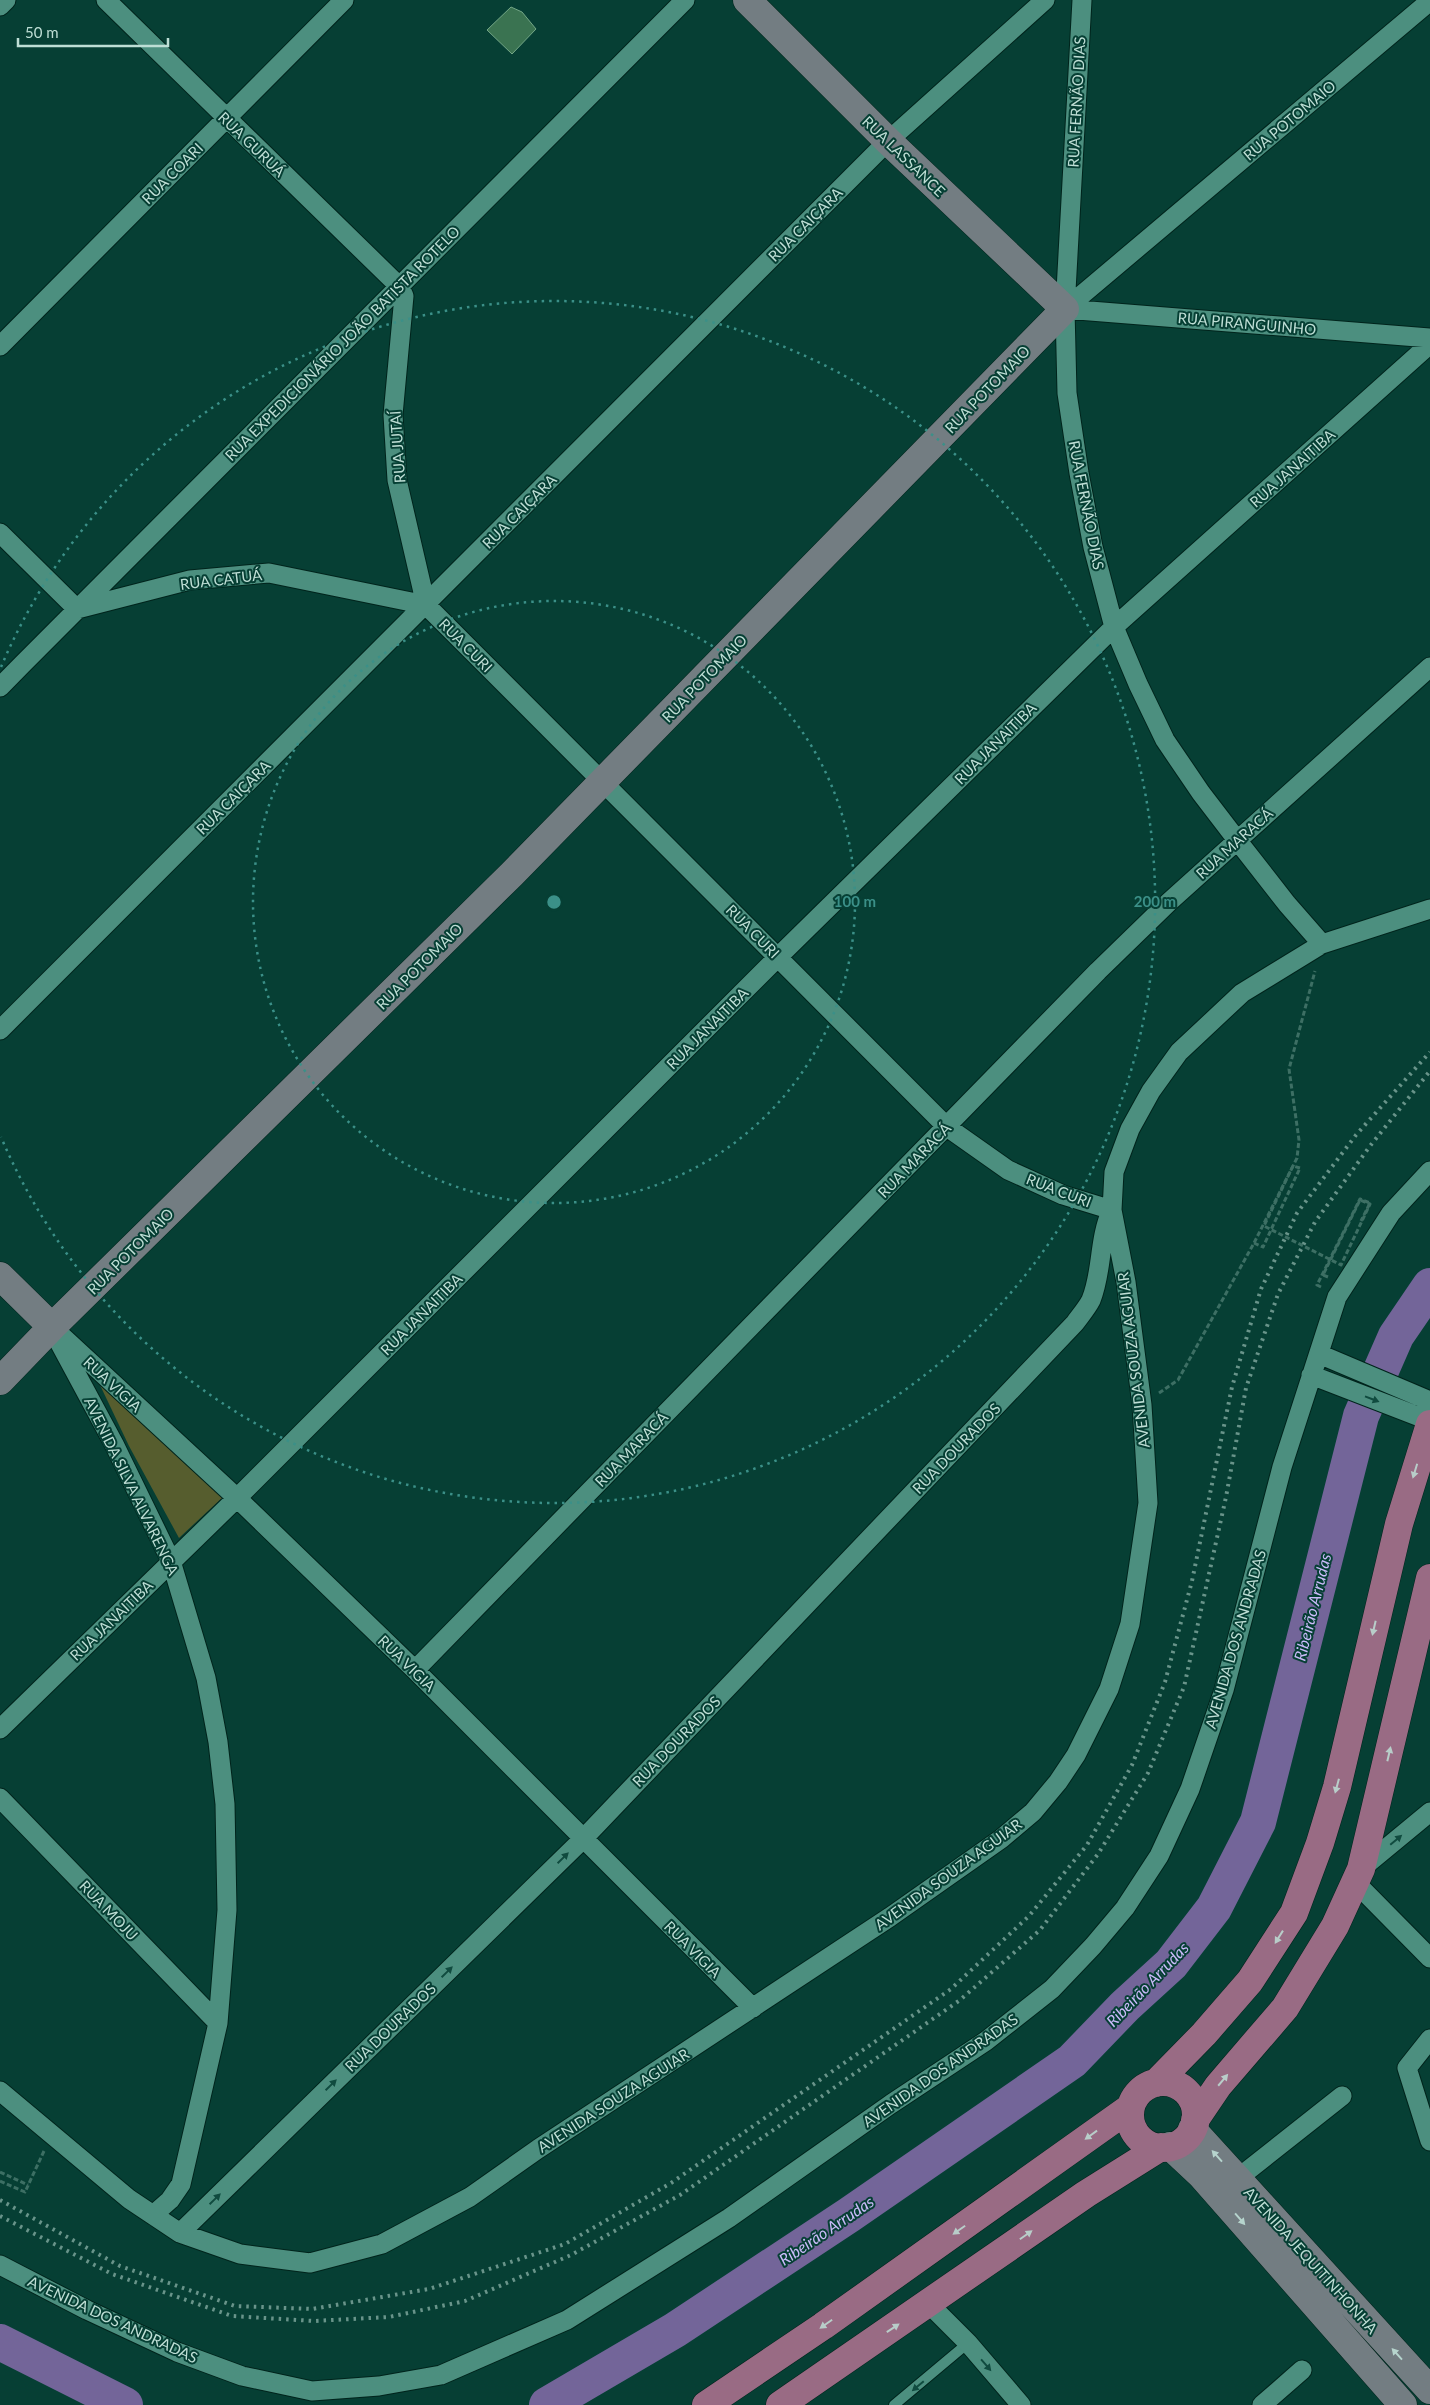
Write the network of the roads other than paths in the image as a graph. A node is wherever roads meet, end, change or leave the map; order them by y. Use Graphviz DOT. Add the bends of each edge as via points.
graph roads {
  1 [pos="6,0"];
  2 [pos="106,0"];
  3 [pos="344,0"];
  4 [pos="685,0"];
  5 [pos="747,0"];
  6 [pos="1046,0"];
  7 [pos="1082,0"];
  8 [pos="1430,1"];
  9 [pos="0,6"];
  10 [pos="226,118"];
  11 [pos="888,141"];
  12 [pos="400,287"];
  13 [pos="1065,309"];
  14 [pos="1430,338"];
  15 [pos="1430,344"];
  16 [pos="0,346"];
  17 [pos="0,533"];
  18 [pos="426,604"];
  19 [pos="77,609"];
  20 [pos="1114,627"];
  21 [pos="1430,667"];
  22 [pos="0,687"];
  23 [pos="602,782"];
  24 [pos="1237,840"];
  25 [pos="1430,910"];
  26 [pos="1322,944"];
  27 [pos="779,956"];
  28 [pos="0,1030"];
  29 [pos="947,1127"];
  30 [pos="1430,1171"];
  31 [pos="1112,1210"];
  32 [pos="0,1276"];
  33 [pos="52,1327"];
  34 [pos="1328,1357"];
  35 [pos="1319,1378"];
  36 [pos="0,1382"];
  37 [pos="1426,1399"];
  38 [pos="1426,1421"];
  39 [pos="237,1498"];
  40 [pos="172,1561"];
  41 [pos="1430,1578"];
  42 [pos="414,1670"];
  43 [pos="0,1729"];
  44 [pos="0,1798"];
  45 [pos="1430,1812"];
  46 [pos="583,1839"];
  47 [pos="1357,1888"];
  48 [pos="1430,1958"];
  49 [pos="753,2008"];
  50 [pos="218,2022"];
  51 [pos="1430,2039"];
  52 [pos="1156,2083"];
  53 [pos="0,2091"];
  54 [pos="1342,2096"];
  55 [pos="1131,2107"];
  56 [pos="1194,2124"];
  57 [pos="1430,2141"];
  58 [pos="1165,2147"];
  59 [pos="1237,2179"];
  60 [pos="153,2215"];
  61 [pos="180,2233"];
  62 [pos="0,2265"];
  63 [pos="929,2304"];
  64 [pos="968,2343"];
  65 [pos="1302,2370"];
  66 [pos="1430,2390"];
  67 [pos="706,2405"];
  68 [pos="780,2405"];
  69 [pos="894,2405"];
  70 [pos="1021,2405"];
  71 [pos="1262,2405"];
  72 [pos="1403,2405"];
  1 -- 9 [label="street"];
  2 -- 10 [label="street, RUA GURUÁ"];
  3 -- 10 [label="street, RUA COARI"];
  4 -- 12 [label="street, RUA EXPEDICIONÁRIO JOÃO BATISTA ROTELO"];
  5 -- 11 [label="street, RUA LASSANCE"];
  6 -- 11 [label="street, RUA CAIÇARA"];
  7 -- 13 [label="street, RUA FERNÃO DIAS"];
  8 -- 13 [label="street, RUA POTOMAIO"];
  10 -- 12 [label="street, RUA GURUÁ"];
  10 -- 16 [label="street, RUA COARI"];
  11 -- 13 [label="street, RUA LASSANCE"];
  11 -- 18 [label="street, RUA CAIÇARA"];
  12 -- 18 [label="street, RUA JUTAÍ" via="404,296 393,415 397,480"];
  12 -- 19 [label="street, RUA EXPEDICIONÁRIO JOÃO BATISTA ROTELO"];
  13 -- 14 [label="street, RUA PIRANGUINHO"];
  13 -- 20 [label="street, RUA FERNÃO DIAS" via="1067,393 1079,473 1093,547"];
  13 -- 23 [label="street, RUA POTOMAIO"];
  15 -- 20 [label="street, RUA JANAITIBA"];
  17 -- 19 [label="street"];
  18 -- 19 [label="street, RUA CATUÁ" via="269,573 190,580"];
  18 -- 23 [label="street, RUA CURI"];
  18 -- 28 [label="street, RUA CAIÇARA"];
  19 -- 22 [label="street, RUA EXPEDICIONÁRIO JOÃO BATISTA ROTELO"];
  20 -- 24 [label="street, RUA FERNÃO DIAS" via="1165,740"];
  20 -- 27 [label="street, RUA JANAITIBA"];
  21 -- 24 [label="street, RUA MARACÁ"];
  23 -- 27 [label="street, RUA CURI"];
  23 -- 33 [label="street, RUA POTOMAIO"];
  24 -- 26 [label="street, RUA FERNÃO DIAS"];
  24 -- 29 [label="street, RUA MARACÁ" via="1098,971"];
  25 -- 26 [label="street, AVENIDA SOUZA AGUIAR"];
  26 -- 31 [label="street, AVENIDA SOUZA AGUIAR" via="1242,993 1179,1052 1151,1091 1130,1129 1114,1172"];
  27 -- 29 [label="street, RUA CURI"];
  27 -- 39 [label="street, RUA JANAITIBA"];
  29 -- 31 [label="street, RUA CURI" via="1008,1170 1063,1195"];
  29 -- 42 [label="street, RUA MARACÁ"];
  30 -- 34 [label="street, AVENIDA DOS ANDRADAS" via="1391,1213 1337,1297"];
  31 -- 46 [label="street, RUA DOURADOS" via="1102,1237 1090,1301 1075,1323"];
  31 -- 49 [label="street, AVENIDA SOUZA AGUIAR" via="1126,1282 1142,1405 1148,1503 1130,1624 1110,1689 1076,1755 1033,1812 1001,1839 890,1917"];
  32 -- 33 [label="street, AVENIDA SILVA ALVARENGA"];
  33 -- 36 [label="street, RUA POTOMAIO"];
  33 -- 39 [label="street, RUA VIGIA"];
  33 -- 40 [label="street, AVENIDA SILVA ALVARENGA"];
  34 -- 35 [label="street, AVENIDA DOS ANDRADAS"];
  34 -- 37 [label="street"];
  35 -- 38 [label="street, one-way"];
  35 -- 62 [label="street, AVENIDA DOS ANDRADAS" via="1282,1467 1224,1690 1190,1789 1159,1856 1125,1908 1045,1995 986,2040 729,2218 567,2320 503,2350 441,2375 379,2386 312,2391 242,2376 177,2352"];
  38 -- 52 [label="main road, one-way" via="1336,1787 1320,1843 1294,1913 1250,1982"];
  39 -- 40 [label="street, RUA JANAITIBA"];
  39 -- 42 [label="street, RUA VIGIA"];
  40 -- 43 [label="street, RUA JANAITIBA"];
  40 -- 50 [label="street, AVENIDA SILVA ALVARENGA" via="206,1678 225,1804 227,1910"];
  47 -- 41 [label="main road, one-way"];
  42 -- 46 [label="street, RUA VIGIA"];
  44 -- 50 [label="street, RUA MOJU"];
  47 -- 45 [label="street, one-way"];
  46 -- 49 [label="street, RUA VIGIA"];
  61 -- 46 [label="street, RUA DOURADOS, one-way"];
  47 -- 48 [label="street"];
  56 -- 47 [label="main road, one-way" via="1218,2086 1285,2008"];
  49 -- 61 [label="street, AVENIDA SOUZA AGUIAR" via="470,2198 382,2244 310,2263 240,2254"];
  50 -- 60 [label="street, AVENIDA SILVA ALVARENGA" via="182,2184"];
  51 -- 57 [label="street" via="1407,2068"];
  52 -- 55 [label="main road" via="1140,2091"];
  52 -- 56 [label="main road" via="1177,2085 1185,2091 1192,2099"];
  53 -- 60 [label="street, AVENIDA SOUZA AGUIAR" via="129,2199"];
  54 -- 59 [label="street"];
  55 -- 58 [label="main road" via="1131,2123 1138,2137 1152,2146"];
  55 -- 67 [label="main road, one-way"];
  56 -- 58 [label="main road" via="1186,2137"];
  59 -- 56 [label="street, AVENIDA JEQUITINHONHA, one-way"];
  63 -- 58 [label="main road, one-way" via="1086,2194"];
  58 -- 72 [label="street, AVENIDA JEQUITINHONHA, one-way" via="1201,2175"];
  66 -- 59 [label="street, AVENIDA JEQUITINHONHA, one-way"];
  60 -- 61 [label="street, AVENIDA SOUZA AGUIAR"];
  63 -- 64 [label="street"];
  68 -- 63 [label="main road, one-way"];
  64 -- 69 [label="lane, one-way"];
  64 -- 70 [label="street, one-way"];
  65 -- 71 [label="street"];
}
